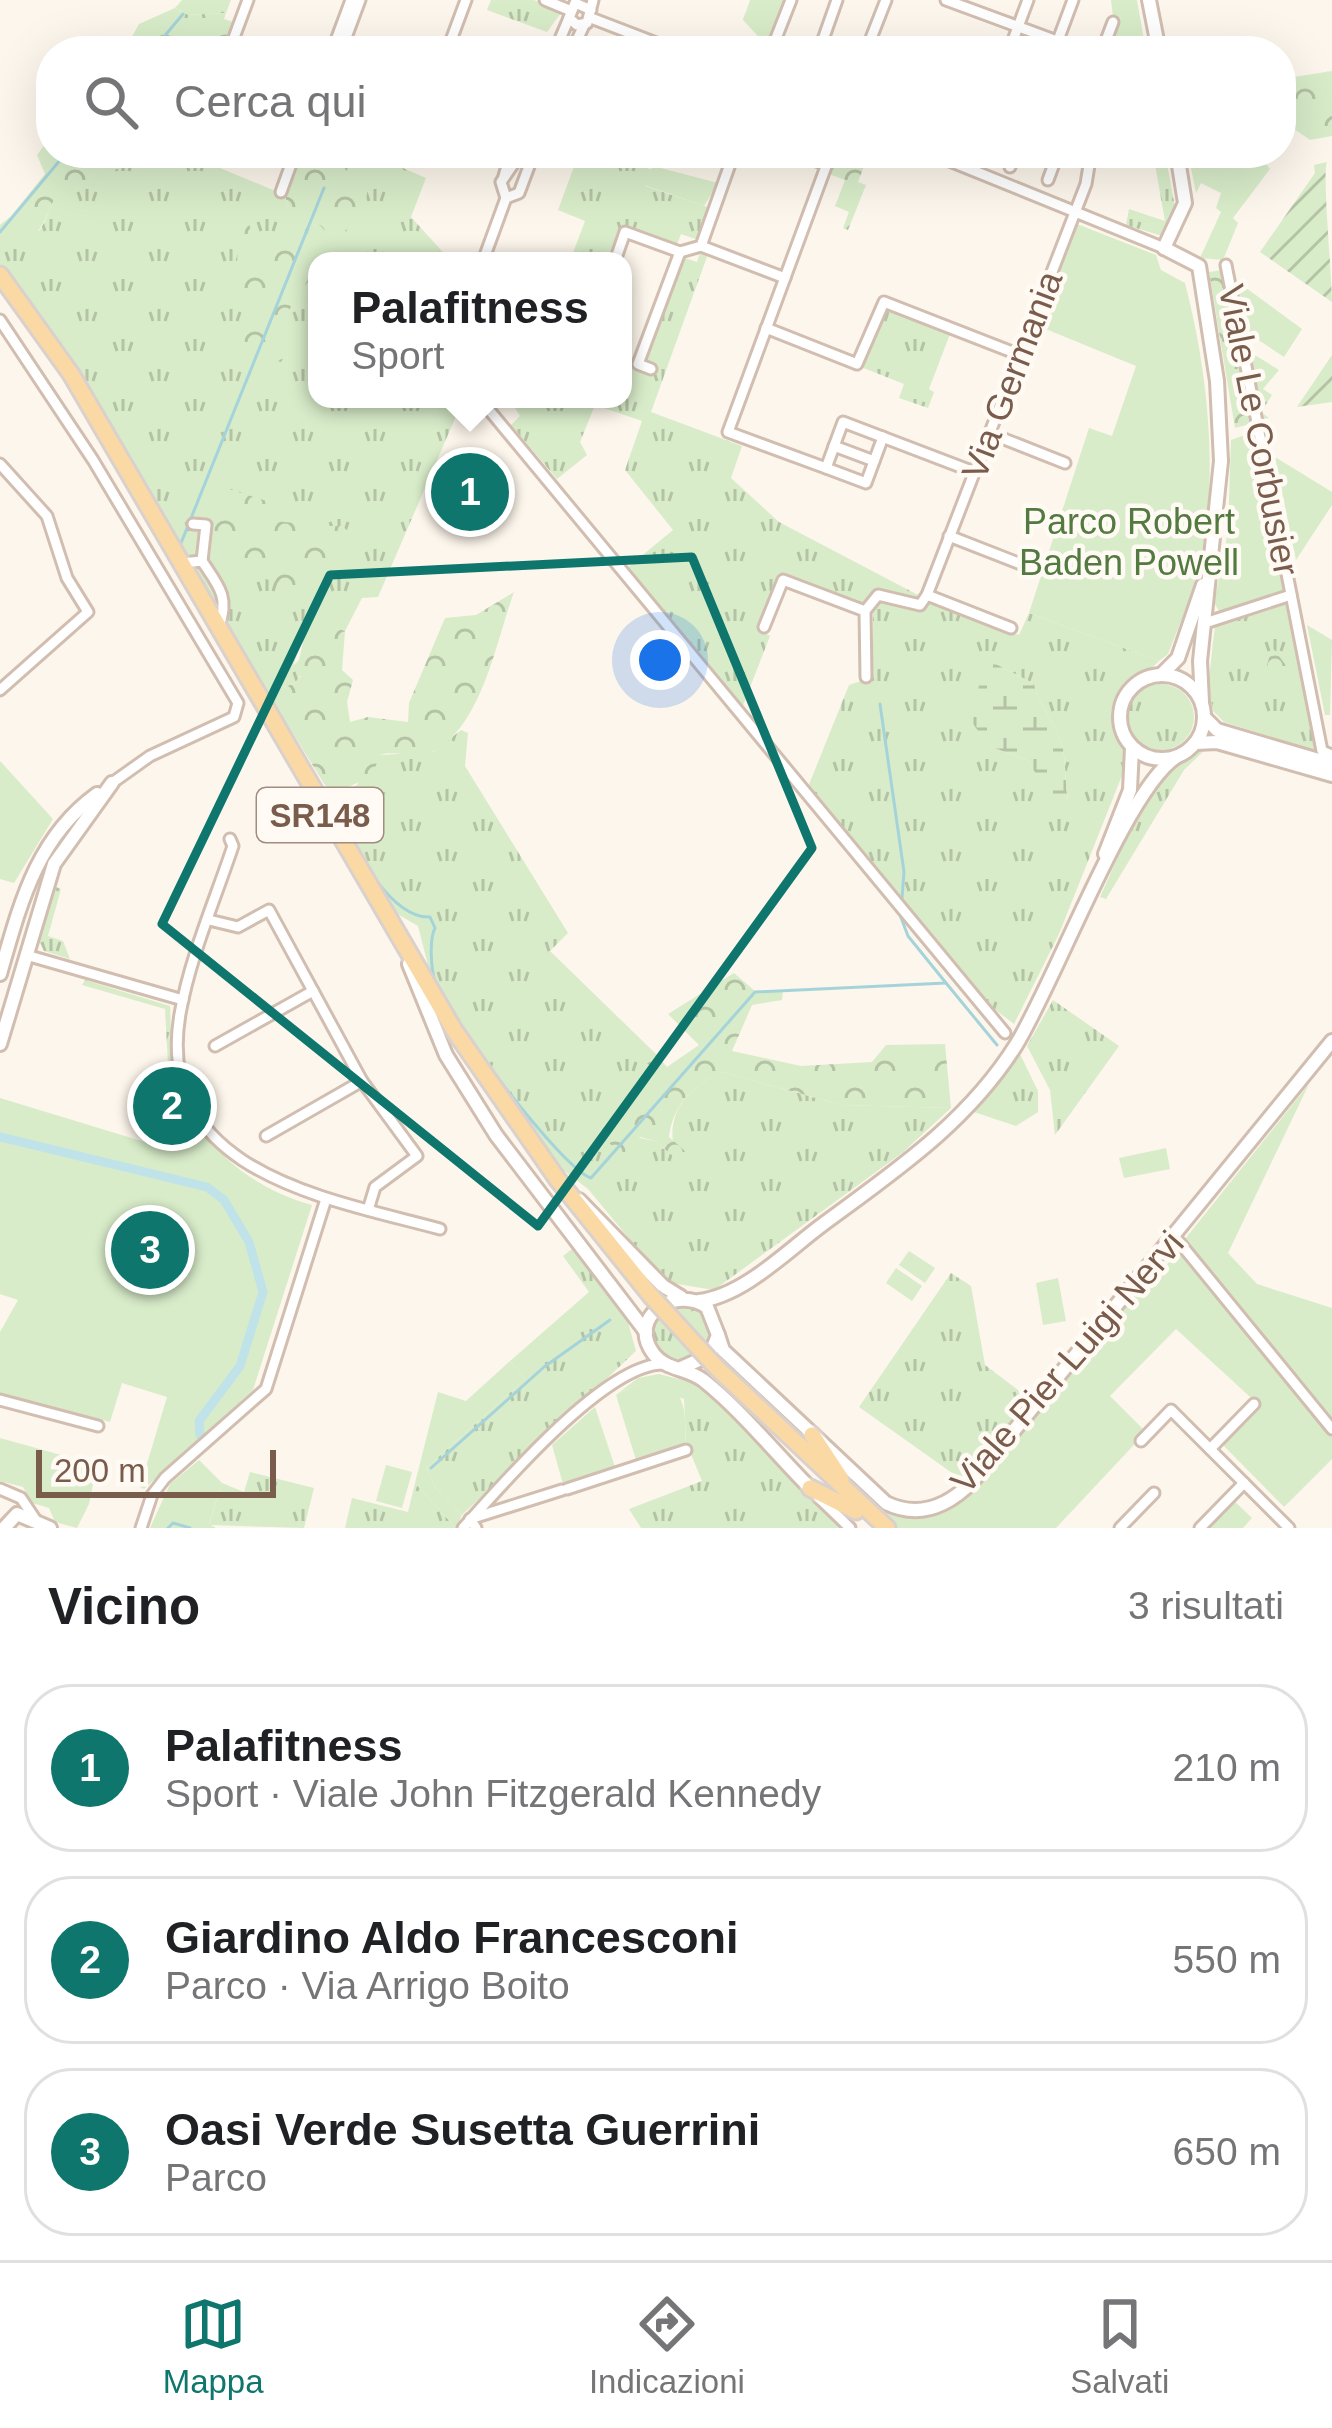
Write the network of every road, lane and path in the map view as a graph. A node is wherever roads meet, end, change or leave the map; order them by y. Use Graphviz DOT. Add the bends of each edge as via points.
graph roads {
  1 [pos="248,0"];
  2 [pos="355,0"];
  3 [pos="466,0"];
  4 [pos="545,0"];
  5 [pos="791,0"];
  6 [pos="837,0"];
  7 [pos="886,0"];
  8 [pos="946,0"];
  9 [pos="1028,0"];
  10 [pos="1073,0"];
  11 [pos="1149,0"];
  12 [pos="980,6"];
  13 [pos="572,8"];
  14 [pos="590,13"];
  15 [pos="1113,22"];
  16 [pos="1018,27"];
  17 [pos="235,36"];
  18 [pos="342,36"];
  19 [pos="453,36"];
  20 [pos="560,36"];
  21 [pos="643,36"];
  22 [pos="777,36"];
  23 [pos="824,36"];
  24 [pos="872,36"];
  25 [pos="1015,36"];
  26 [pos="1036,36"];
  27 [pos="1060,36"];
  28 [pos="1108,36"];
  29 [pos="1156,36"];
  30 [pos="289,168"];
  31 [pos="507,168"];
  32 [pos="511,168"];
  33 [pos="528,168"];
  34 [pos="729,168"];
  35 [pos="826,168"];
  36 [pos="967,168"];
  37 [pos="1052,168"];
  38 [pos="1086,168"];
  39 [pos="1179,168"];
  40 [pos="503,180"];
  41 [pos="1048,180"];
  42 [pos="280,192"];
  43 [pos="506,198"];
  44 [pos="1075,212"];
  45 [pos="701,246"];
  46 [pos="1164,248"];
  47 [pos="486,252"];
  48 [pos="618,252"];
  49 [pos="680,252"];
  50 [pos="1226,265"];
  51 [pos="0,275"];
  52 [pos="785,278"];
  53 [pos="23,308"];
  54 [pos="0,320"];
  55 [pos="766,328"];
  56 [pos="1020,355"];
  57 [pos="651,369"];
  58 [pos="488,408"];
  59 [pos="989,433"];
  60 [pos="884,437"];
  61 [pos="834,446"];
  62 [pos="874,461"];
  63 [pos="1065,463"];
  64 [pos="0,464"];
  65 [pos="826,468"];
  66 [pos="974,472"];
  67 [pos="193,524"];
  68 [pos="949,536"];
  69 [pos="1215,544"];
  70 [pos="194,561"];
  71 [pos="1031,568"];
  72 [pos="926,595"];
  73 [pos="1291,595"];
  74 [pos="180,603"];
  75 [pos="865,611"];
  76 [pos="214,623"];
  77 [pos="1205,623"];
  78 [pos="764,627"];
  79 [pos="1010,628"];
  80 [pos="1161,674"];
  81 [pos="866,677"];
  82 [pos="0,689"];
  83 [pos="1202,702"];
  84 [pos="1205,718"];
  85 [pos="1195,744"];
  86 [pos="1132,747"];
  87 [pos="1176,757"];
  88 [pos="1332,759"];
  89 [pos="1332,775"];
  90 [pos="112,783"];
  91 [pos="230,839"];
  92 [pos="26,885"];
  93 [pos="44,891"];
  94 [pos="1088,903"];
  95 [pos="209,920"];
  96 [pos="7,924"];
  97 [pos="26,955"];
  98 [pos="409,964"];
  99 [pos="0,974"];
  100 [pos="313,991"];
  101 [pos="184,1000"];
  102 [pos="1005,1033"];
  103 [pos="1332,1041"];
  104 [pos="0,1044"];
  105 [pos="215,1046"];
  106 [pos="362,1081"];
  107 [pos="266,1136"];
  108 [pos="558,1180"];
  109 [pos="326,1198"];
  110 [pos="368,1210"];
  111 [pos="440,1229"];
  112 [pos="1175,1237"];
  113 [pos="744,1282"];
  114 [pos="682,1297"];
  115 [pos="650,1299"];
  116 [pos="699,1301"];
  117 [pos="717,1330"];
  118 [pos="646,1332"];
  119 [pos="665,1364"];
  120 [pos="681,1368"];
  121 [pos="0,1400"];
  122 [pos="1254,1404"];
  123 [pos="98,1426"];
  124 [pos="1332,1429"];
  125 [pos="812,1436"];
  126 [pos="1141,1442"];
  127 [pos="1210,1449"];
  128 [pos="686,1450"];
  129 [pos="1244,1483"];
  130 [pos="0,1489"];
  131 [pos="810,1489"];
  132 [pos="496,1492"];
  133 [pos="1154,1492"];
  134 [pos="16,1495"];
  135 [pos="512,1506"];
  136 [pos="857,1516"];
  137 [pos="6,1522"];
  138 [pos="470,1525"];
  139 [pos="45,1526"];
  140 [pos="141,1528"];
  141 [pos="875,1528"];
  142 [pos="887,1528"];
  143 [pos="1120,1528"];
  144 [pos="1200,1528"];
  145 [pos="1289,1528"];
  1 -- 17 [label="street"];
  2 -- 18 [label="street"];
  3 -- 19 [label="street"];
  4 -- 13 [label="street"];
  5 -- 22 [label="street"];
  6 -- 23 [label="street"];
  7 -- 24 [label="street"];
  8 -- 12 [label="street"];
  9 -- 16 [label="street"];
  10 -- 27 [label="street"];
  11 -- 29 [label="street"];
  12 -- 16 [label="street"];
  13 -- 14 [label="street"];
  13 -- 14 [label="street"];
  13 -- 20 [label="street"];
  14 -- 21 [label="street"];
  15 -- 28 [label="street"];
  16 -- 25 [label="street"];
  16 -- 26 [label="street"];
  30 -- 42 [label="street"];
  31 -- 40 [label="street"];
  32 -- 40 [label="street"];
  33 -- 43 [label="street" via="519,193"];
  34 -- 45 [label="street"];
  35 -- 52 [label="street"];
  36 -- 44 [label="street"];
  37 -- 41 [label="street"];
  38 -- 44 [label="street, Via Germania"];
  39 -- 46 [label="street" via="1185,203"];
  40 -- 43 [label="street"];
  43 -- 47 [label="street"];
  44 -- 46 [label="street"];
  44 -- 56 [label="street, Via Germania"];
  45 -- 49 [label="street"];
  45 -- 52 [label="street"];
  46 -- 69 [label="street, Viale Le Corbusier" via="1194,278 1206,316 1221,461"];
  48 -- 49 [label="street" via="626,232"];
  49 -- 57 [label="street" via="638,364"];
  50 -- 73 [label="street, Viale Le Corbusier"];
  51 -- 53 [label="main road, SR148"];
  52 -- 55 [label="street"];
  53 -- 70 [label="main road, SR148"];
  53 -- 76 [label="main road, SR148"];
  54 -- 74 [label="street"];
  55 -- 56 [label="street" via="857,364 884,302"];
  55 -- 65 [label="street" via="728,432"];
  56 -- 59 [label="street, Via Germania"];
  58 -- 102 [label="street"];
  59 -- 63 [label="street"];
  59 -- 66 [label="street, Via Germania"];
  60 -- 61 [label="street" via="843,422"];
  60 -- 62 [label="street"];
  60 -- 66 [label="street"];
  61 -- 62 [label="street"];
  61 -- 65 [label="street"];
  62 -- 65 [label="street" via="866,483"];
  64 -- 82 [label="street" via="47,516 88,612"];
  66 -- 68 [label="street, Via Germania"];
  67 -- 70 [label="street" via="206,525"];
  68 -- 71 [label="street"];
  68 -- 72 [label="street, Via Germania"];
  69 -- 77 [label="street, Viale Le Corbusier"];
  69 -- 80 [label="street, Viale Le Corbusier" via="1181,650"];
  70 -- 76 [label="main road, SR148"];
  72 -- 75 [label="street" via="920,604 878,595"];
  72 -- 79 [label="street"];
  73 -- 77 [label="street, Viale Le Corbusier"];
  73 -- 88 [label="street, Viale Le Corbusier" via="1322,751"];
  74 -- 76 [label="street"];
  74 -- 90 [label="street" via="238,713"];
  75 -- 78 [label="street" via="783,580"];
  75 -- 81 [label="street"];
  76 -- 98 [label="main road, SR148"];
  76 -- 108 [label="main road, SR148" via="454,1030"];
  77 -- 83 [label="street, Viale Le Corbusier"];
  80 -- 83 [label="street" via="1186,682"];
  80 -- 86 [label="street, Viale Le Corbusier" via="1135,684 1120,707"];
  83 -- 84 [label="street, Viale Le Corbusier"];
  84 -- 85 [label="street"];
  84 -- 88 [label="street" via="1217,730"];
  85 -- 87 [label="street, Viale Le Corbusier"];
  85 -- 89 [label="street" via="1216,742"];
  86 -- 87 [label="street" via="1153,758"];
  86 -- 94 [label="street, Viale Le Corbusier" via="1130,790"];
  87 -- 94 [label="street, Viale Le Corbusier" via="1139,800"];
  90 -- 92 [label="street" via="63,824"];
  90 -- 93 [label="street" via="67,841"];
  91 -- 95 [label="street"];
  92 -- 93 [label="street"];
  92 -- 96 [label="street"];
  93 -- 97 [label="street"];
  94 -- 113 [label="street, Viale Le Corbusier" via="1016,1045 962,1114 902,1168"];
  95 -- 100 [label="street" via="238,927 269,910"];
  95 -- 101 [label="street"];
  96 -- 99 [label="street"];
  97 -- 101 [label="street"];
  97 -- 104 [label="street"];
  98 -- 115 [label="main road, SR148" via="505,1119"];
  98 -- 118 [label="street" via="446,1054 496,1135"];
  100 -- 105 [label="street"];
  100 -- 106 [label="street"];
  101 -- 109 [label="street" via="179,1056 208,1127 255,1172"];
  103 -- 112 [label="street, Viale Pier Luigi Nervi"];
  106 -- 107 [label="street"];
  106 -- 110 [label="street" via="417,1156 375,1187"];
  108 -- 114 [label="street"];
  108 -- 115 [label="main road, SR148"];
  109 -- 110 [label="street"];
  109 -- 140 [label="street" via="266,1389 157,1487"];
  110 -- 111 [label="street"];
  112 -- 124 [label="street"];
  112 -- 125 [label="street, Viale Pier Luigi Nervi" via="973,1481 944,1504 914,1511 886,1503"];
  113 -- 116 [label="street, Viale Le Corbusier"];
  113 -- 117 [label="street, Viale Le Corbusier"];
  114 -- 116 [label="street"];
  114 -- 118 [label="street" via="657,1308"];
  115 -- 136 [label="main road, SR148, bridge"];
  116 -- 117 [label="street"];
  117 -- 120 [label="street" via="702,1362"];
  117 -- 125 [label="street, Viale Pier Luigi Nervi" via="723,1350"];
  118 -- 119 [label="street"];
  119 -- 120 [label="street"];
  119 -- 132 [label="street" via="631,1370"];
  120 -- 131 [label="street" via="707,1384"];
  121 -- 123 [label="street"];
  122 -- 127 [label="street"];
  125 -- 136 [label="main road"];
  126 -- 127 [label="street" via="1171,1410"];
  127 -- 129 [label="street"];
  128 -- 135 [label="street"];
  129 -- 144 [label="street"];
  129 -- 145 [label="street"];
  130 -- 134 [label="street"];
  131 -- 136 [label="main road"];
  132 -- 135 [label="street" via="498,1502"];
  132 -- 138 [label="street"];
  133 -- 143 [label="street"];
  134 -- 137 [label="street"];
  134 -- 139 [label="street"];
  135 -- 138 [label="street"];
  136 -- 141 [label="main road, SR148"];
  136 -- 142 [label="main road, SR148"];
  137 -- 139 [label="street"];
}
